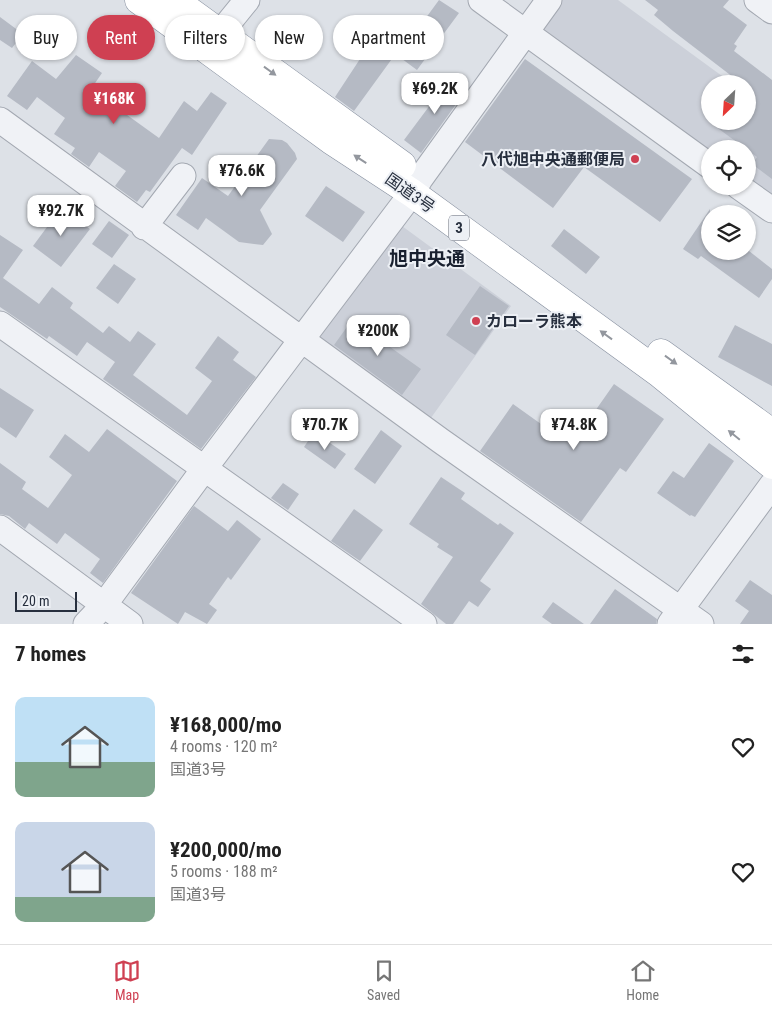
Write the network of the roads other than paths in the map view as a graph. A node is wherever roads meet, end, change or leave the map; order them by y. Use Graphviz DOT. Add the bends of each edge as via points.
graph roads {
  1 [pos="139,0"];
  2 [pos="174,0"];
  3 [pos="247,0"];
  4 [pos="481,0"];
  5 [pos="549,0"];
  6 [pos="757,0"];
  7 [pos="772,10"];
  8 [pos="165,15"];
  9 [pos="188,15"];
  10 [pos="235,15"];
  11 [pos="526,34"];
  12 [pos="234,60"];
  13 [pos="0,120"];
  14 [pos="701,160"];
  15 [pos="183,176"];
  16 [pos="416,186"];
  17 [pos="751,195"];
  18 [pos="772,210"];
  19 [pos="144,227"];
  20 [pos="0,324"];
  21 [pos="304,340"];
  22 [pos="772,433"];
  23 [pos="772,465"];
  24 [pos="204,469"];
  25 [pos="772,485"];
  26 [pos="0,528"];
  27 [pos="104,606"];
  28 [pos="675,617"];
  29 [pos="86,624"];
  30 [pos="130,624"];
  31 [pos="424,624"];
  32 [pos="701,624"];
  1 -- 8 [label="highway, 国道3号 / 3"];
  2 -- 9 [label="highway, 国道3号 / 3"];
  3 -- 10 [label="street"];
  4 -- 11 [label="street"];
  5 -- 11 [label="street"];
  6 -- 7 [label="street"];
  11 -- 14 [label="street"];
  11 -- 16 [label="street"];
  12 -- 16 [label="highway, 国道3号 / 3" via="331,140"];
  13 -- 19 [label="street"];
  15 -- 19 [label="street"];
  16 -- 21 [label="street"];
  16 -- 22 [label="highway, 国道3号 / 3, one-way"];
  23 -- 16 [label="highway, 国道3号 / 3, one-way" via="659,373"];
  17 -- 18 [label="street"];
  19 -- 21 [label="street"];
  20 -- 24 [label="street"];
  21 -- 24 [label="street"];
  21 -- 28 [label="street"];
  24 -- 27 [label="street"];
  24 -- 31 [label="street"];
  25 -- 28 [label="street"];
  26 -- 27 [label="street"];
  27 -- 29 [label="street"];
  27 -- 30 [label="street"];
  28 -- 32 [label="street"];
}
